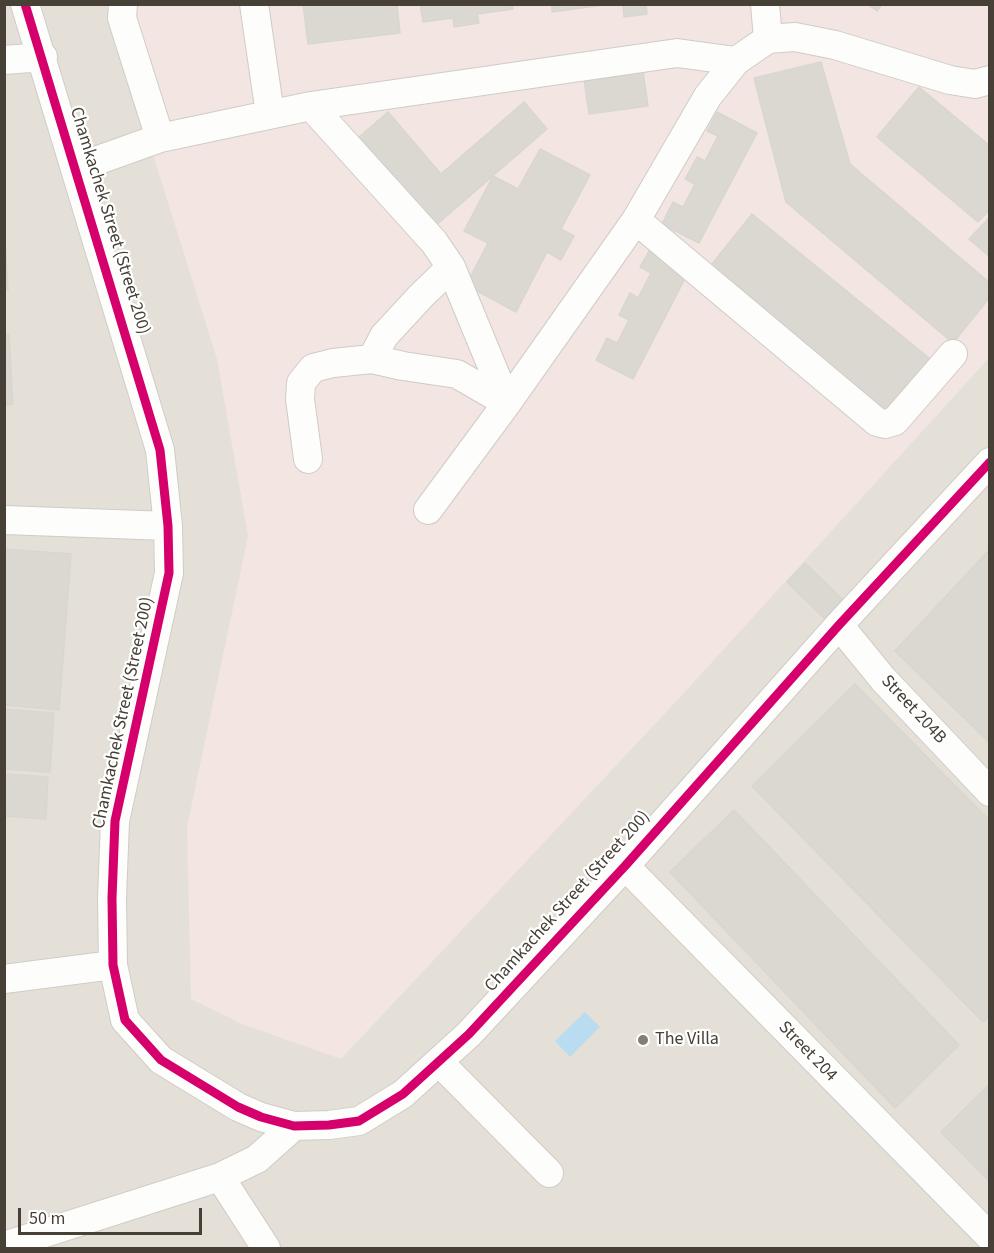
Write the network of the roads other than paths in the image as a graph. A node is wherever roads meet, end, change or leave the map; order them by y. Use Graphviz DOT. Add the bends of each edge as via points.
graph roads {
  1 [pos="26,4"];
  2 [pos="123,4"];
  3 [pos="255,4"];
  4 [pos="765,4"];
  5 [pos="768,39"];
  6 [pos="43,57"];
  7 [pos="4,60"];
  8 [pos="736,61"];
  9 [pos="990,80"];
  10 [pos="311,106"];
  11 [pos="270,114"];
  12 [pos="160,138"];
  13 [pos="76,168"];
  14 [pos="636,220"];
  15 [pos="451,267"];
  16 [pos="953,354"];
  17 [pos="372,358"];
  18 [pos="507,403"];
  19 [pos="308,459"];
  20 [pos="990,462"];
  21 [pos="428,510"];
  22 [pos="4,520"];
  23 [pos="168,526"];
  24 [pos="839,625"];
  25 [pos="990,792"];
  26 [pos="625,866"];
  27 [pos="113,965"];
  28 [pos="4,978"];
  29 [pos="439,1062"];
  30 [pos="294,1126"];
  31 [pos="549,1173"];
  32 [pos="220,1177"];
  33 [pos="990,1237"];
  34 [pos="4,1246"];
  35 [pos="266,1248"];
  1 -- 6 [label="street, Chamkachek Street (Street 200)"];
  2 -- 12 [label="street" via="122,18"];
  3 -- 11 [label="street"];
  4 -- 5 [label="street"];
  5 -- 8 [label="street"];
  5 -- 9 [label="street" via="795,37 835,45 950,80 975,84"];
  6 -- 7 [label="street"];
  6 -- 13 [label="street, Chamkachek Street (Street 200)"];
  8 -- 10 [label="street" via="677,53"];
  8 -- 14 [label="street" via="708,96"];
  10 -- 11 [label="street"];
  10 -- 15 [label="street" via="434,242"];
  11 -- 12 [label="street"];
  12 -- 13 [label="street"];
  13 -- 23 [label="street, Chamkachek Street (Street 200)" via="160,450"];
  14 -- 16 [label="street" via="877,422 895,421"];
  14 -- 18 [label="street"];
  15 -- 17 [label="street" via="384,336"];
  15 -- 18 [label="street"];
  17 -- 18 [label="street" via="457,374"];
  17 -- 19 [label="street" via="313,368 302,383 300,399"];
  18 -- 21 [label="street"];
  20 -- 24 [label="street, Chamkachek Street (Street 200)"];
  22 -- 23 [label="street"];
  23 -- 27 [label="street, Chamkachek Street (Street 200)" via="169,573 115,821"];
  24 -- 25 [label="street, Street 204B" via="883,679"];
  24 -- 26 [label="street, Chamkachek Street (Street 200)"];
  26 -- 29 [label="street, Chamkachek Street (Street 200)"];
  26 -- 33 [label="street, Street 204"];
  27 -- 28 [label="street"];
  27 -- 30 [label="street, Chamkachek Street (Street 200)" via="125,1020 161,1060 238,1107"];
  29 -- 30 [label="street, Chamkachek Street (Street 200)" via="403,1094 358,1121"];
  29 -- 31 [label="street"];
  30 -- 32 [label="street" via="257,1159"];
  32 -- 34 [label="street"];
  32 -- 35 [label="street"];
}
